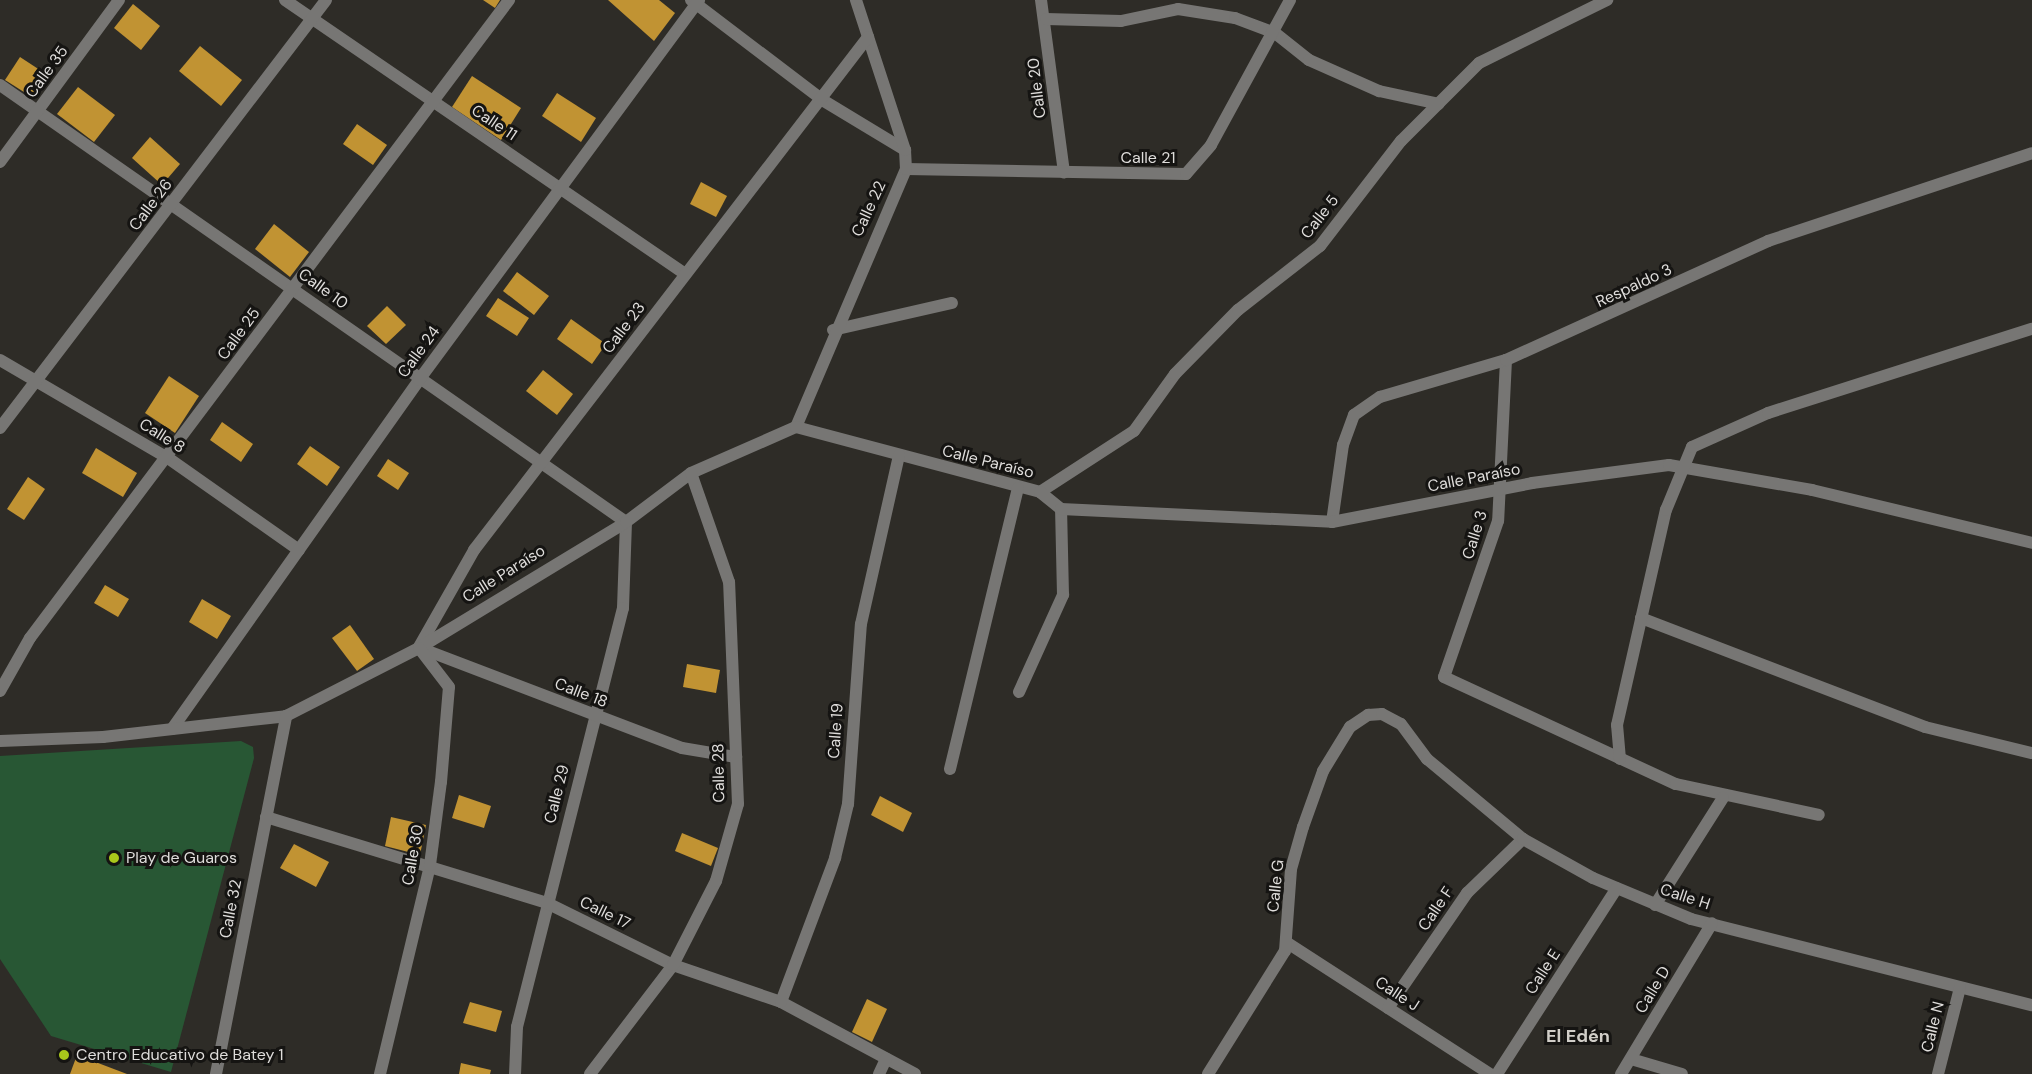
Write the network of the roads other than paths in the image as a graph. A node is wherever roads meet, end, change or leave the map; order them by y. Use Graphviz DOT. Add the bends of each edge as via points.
graph roads {
  1 [pos="119,0"];
  2 [pos="285,0"];
  3 [pos="326,0"];
  4 [pos="509,0"];
  5 [pos="856,0"];
  6 [pos="1041,0"];
  7 [pos="1290,0"];
  8 [pos="1607,0"];
  9 [pos="695,1"];
  10 [pos="312,18"];
  11 [pos="1046,19"];
  12 [pos="1275,33"];
  13 [pos="868,37"];
  14 [pos="0,85"];
  15 [pos="824,101"];
  16 [pos="434,102"];
  17 [pos="1439,104"];
  18 [pos="39,111"];
  19 [pos="905,150"];
  20 [pos="2032,153"];
  21 [pos="0,162"];
  22 [pos="906,169"];
  23 [pos="1064,172"];
  24 [pos="560,187"];
  25 [pos="173,204"];
  26 [pos="685,274"];
  27 [pos="293,287"];
  28 [pos="952,303"];
  29 [pos="2032,329"];
  30 [pos="833,330"];
  31 [pos="0,360"];
  32 [pos="1506,360"];
  33 [pos="418,380"];
  34 [pos="38,381"];
  35 [pos="796,427"];
  36 [pos="0,428"];
  37 [pos="899,455"];
  38 [pos="168,458"];
  39 [pos="544,460"];
  40 [pos="1679,467"];
  41 [pos="692,473"];
  42 [pos="1018,488"];
  43 [pos="1503,489"];
  44 [pos="1040,492"];
  45 [pos="1061,509"];
  46 [pos="626,522"];
  47 [pos="1332,522"];
  48 [pos="2032,543"];
  49 [pos="299,550"];
  50 [pos="1641,618"];
  51 [pos="419,648"];
  52 [pos="3,676"];
  53 [pos="0,691"];
  54 [pos="1019,692"];
  55 [pos="1382,714"];
  56 [pos="286,716"];
  57 [pos="593,716"];
  58 [pos="172,729"];
  59 [pos="0,741"];
  60 [pos="2032,753"];
  61 [pos="736,758"];
  62 [pos="1620,759"];
  63 [pos="950,769"];
  64 [pos="1723,798"];
  65 [pos="1819,815"];
  66 [pos="266,816"];
  67 [pos="1523,839"];
  68 [pos="430,865"];
  69 [pos="1617,888"];
  70 [pos="547,903"];
  71 [pos="1655,905"];
  72 [pos="1712,923"];
  73 [pos="1286,942"];
  74 [pos="673,965"];
  75 [pos="1960,988"];
  76 [pos="782,1002"];
  77 [pos="2032,1005"];
  78 [pos="1388,1008"];
  79 [pos="886,1059"];
  80 [pos="1631,1059"];
  81 [pos="216,1074"];
  82 [pos="380,1074"];
  83 [pos="515,1074"];
  84 [pos="590,1074"];
  85 [pos="879,1074"];
  86 [pos="915,1074"];
  87 [pos="1208,1074"];
  88 [pos="1490,1074"];
  89 [pos="1497,1074"];
  90 [pos="1621,1074"];
  91 [pos="1682,1074"];
  92 [pos="1938,1074"];
  1 -- 18 [label="street, Calle 35"];
  2 -- 10 [label="street, Calle 11"];
  3 -- 10 [label="street, Calle 26"];
  4 -- 16 [label="street, Calle 25"];
  5 -- 13 [label="street, Calle 22"];
  6 -- 11 [label="street, Calle 20"];
  7 -- 12 [label="street, Calle 21"];
  8 -- 17 [label="street, Calle 5" via="1479,63"];
  9 -- 15 [label="street"];
  9 -- 24 [label="street, Calle 24"];
  10 -- 16 [label="street, Calle 11"];
  10 -- 25 [label="street, Calle 26"];
  11 -- 12 [label="street" via="1121,21 1178,9 1235,18"];
  11 -- 23 [label="street, Calle 20"];
  12 -- 17 [label="street" via="1309,60 1379,91"];
  12 -- 23 [label="street, Calle 21" via="1211,146 1186,174"];
  13 -- 15 [label="street, Calle 23"];
  13 -- 19 [label="street, Calle 22"];
  14 -- 18 [label="street, Calle 10"];
  15 -- 19 [label="street"];
  15 -- 26 [label="street, Calle 23"];
  16 -- 24 [label="street, Calle 11"];
  16 -- 27 [label="street, Calle 25"];
  17 -- 44 [label="street, Calle 5" via="1401,141 1320,246 1238,310 1175,374 1134,431"];
  18 -- 21 [label="street, Calle 35"];
  18 -- 25 [label="street, Calle 10"];
  19 -- 22 [label="street, Calle 22"];
  20 -- 32 [label="street, Respaldo 3" via="1768,241"];
  22 -- 23 [label="street, Calle 21"];
  22 -- 30 [label="street, Calle 22"];
  24 -- 26 [label="street, Calle 11"];
  24 -- 33 [label="street, Calle 24"];
  25 -- 27 [label="street, Calle 10"];
  25 -- 34 [label="street, Calle 26"];
  26 -- 39 [label="street, Calle 23"];
  27 -- 33 [label="street, Calle 10"];
  27 -- 38 [label="street, Calle 25"];
  28 -- 30 [label="street"];
  29 -- 40 [label="street" via="1768,413 1692,447"];
  30 -- 35 [label="street, Calle 22"];
  31 -- 34 [label="street, Calle 8"];
  32 -- 43 [label="street, Calle 3"];
  32 -- 47 [label="street, Respaldo 3" via="1380,397 1354,415 1343,445"];
  33 -- 39 [label="street, Calle 10"];
  33 -- 49 [label="street, Calle 24"];
  34 -- 36 [label="street, Calle 26"];
  34 -- 38 [label="street, Calle 8"];
  35 -- 37 [label="street, Calle Paraíso"];
  35 -- 41 [label="street, Calle Paraíso"];
  37 -- 42 [label="street, Calle Paraíso"];
  37 -- 76 [label="street, Calle 19" via="861,624 849,804 832,868"];
  38 -- 49 [label="street, Calle 8"];
  38 -- 52 [label="street, Calle 25"];
  39 -- 46 [label="street, Calle 10"];
  39 -- 51 [label="street, Calle 23" via="474,550"];
  40 -- 43 [label="street, Calle Paraíso"];
  40 -- 48 [label="street, Calle Paraíso" via="1812,490"];
  40 -- 50 [label="street"];
  41 -- 46 [label="street, Calle Paraíso"];
  41 -- 61 [label="street, Calle 28" via="729,582"];
  42 -- 44 [label="street, Calle Paraíso"];
  42 -- 63 [label="street"];
  43 -- 47 [label="street, Calle Paraíso"];
  43 -- 62 [label="street, Calle 3" via="1498,521 1444,677"];
  44 -- 45 [label="street, Calle Paraíso"];
  45 -- 47 [label="street, Calle Paraíso"];
  45 -- 54 [label="street" via="1063,595"];
  46 -- 51 [label="street, Calle Paraíso"];
  46 -- 57 [label="street, Calle 29" via="623,608"];
  49 -- 58 [label="street, Calle 24"];
  50 -- 60 [label="street" via="1925,727"];
  50 -- 62 [label="street" via="1617,725"];
  51 -- 56 [label="street, Calle Paraíso"];
  51 -- 57 [label="street, Calle 18"];
  51 -- 68 [label="street, Calle 30" via="448,687"];
  52 -- 53 [label="street, Calle 25"];
  55 -- 67 [label="street, Calle H" via="1401,724 1427,759"];
  55 -- 73 [label="street, Calle G" via="1368,715 1350,727 1323,771 1292,869"];
  56 -- 58 [label="street, Calle Paraíso"];
  56 -- 66 [label="street, Calle 32"];
  57 -- 61 [label="street, Calle 18" via="682,748"];
  57 -- 70 [label="street, Calle 29"];
  58 -- 59 [label="street, Calle Paraíso"];
  61 -- 74 [label="street, Calle 28" via="738,804 716,881"];
  62 -- 64 [label="street"];
  64 -- 65 [label="street"];
  64 -- 71 [label="street"];
  66 -- 68 [label="street, Calle 17"];
  66 -- 81 [label="street, Calle 32"];
  67 -- 69 [label="street, Calle H"];
  67 -- 78 [label="street, Calle F" via="1467,893"];
  68 -- 70 [label="street, Calle 17"];
  68 -- 82 [label="street, Calle 30"];
  69 -- 71 [label="street, Calle H"];
  69 -- 89 [label="street, Calle E"];
  70 -- 74 [label="street, Calle 17"];
  70 -- 83 [label="street, Calle 29" via="517,1027"];
  71 -- 72 [label="street, Calle H"];
  72 -- 75 [label="street, Calle H"];
  72 -- 80 [label="street, Calle D"];
  73 -- 78 [label="street, Calle J"];
  73 -- 87 [label="street, Calle G" via="1273,975"];
  74 -- 76 [label="street, Calle 17"];
  74 -- 84 [label="street, Calle 28"];
  75 -- 77 [label="street, Calle H"];
  75 -- 92 [label="street, Calle N"];
  76 -- 79 [label="street, Calle 17"];
  78 -- 88 [label="street, Calle J"];
  79 -- 85 [label="street"];
  79 -- 86 [label="street, Calle 17"];
  80 -- 90 [label="street, Calle D"];
  80 -- 91 [label="street"];
}
